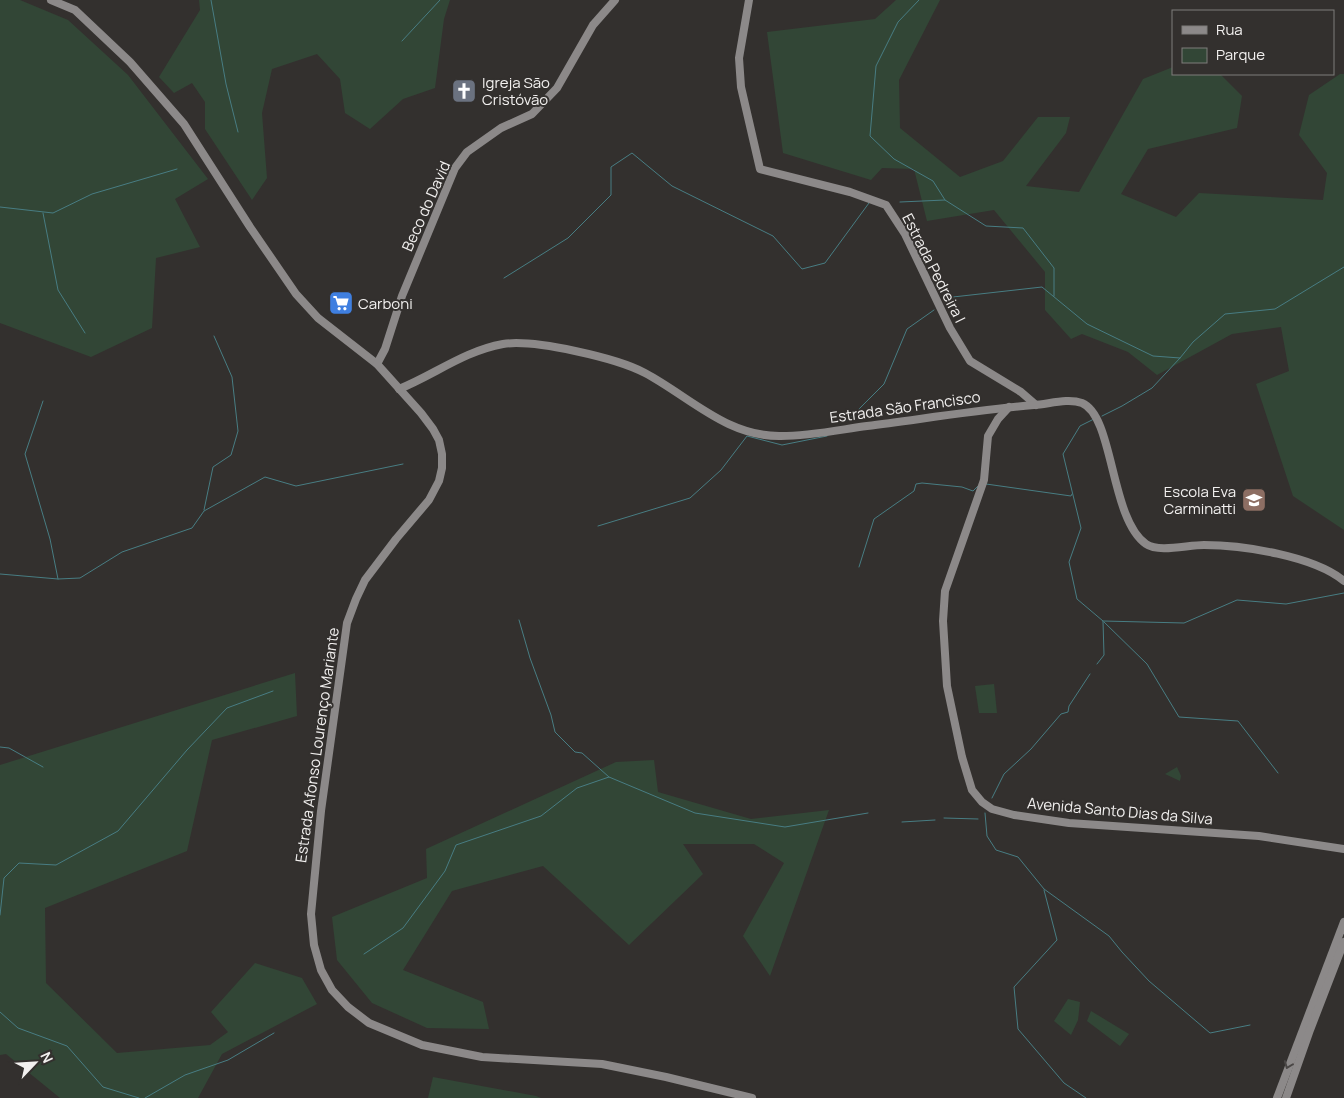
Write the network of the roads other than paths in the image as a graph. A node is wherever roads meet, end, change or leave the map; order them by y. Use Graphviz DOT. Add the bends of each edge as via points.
graph roads {
  1 [pos="51,0"];
  2 [pos="615,0"];
  3 [pos="749,0"];
  4 [pos="377,364"];
  5 [pos="399,389"];
  6 [pos="1036,405"];
  7 [pos="1009,407"];
  8 [pos="1344,581"];
  9 [pos="1344,849"];
  10 [pos="1344,922"];
  11 [pos="1344,942"];
  12 [pos="1280,1088"];
  13 [pos="1287,1094"];
  14 [pos="752,1098"];
  15 [pos="1277,1098"];
  1 -- 4 [label="main road, Estrada Afonso Lourenço Mariante" via="75,10 130,62 184,124 296,294 318,318"];
  2 -- 4 [label="main road, Beco do David" via="593,26 557,88 532,114 502,128 467,152 455,168"];
  3 -- 6 [label="main road, Estrada Pedreira I" via="739,58 744,102 760,169 850,192 886,205 905,234 950,328 970,361"];
  4 -- 5 [label="main road, Estrada Afonso Lourenço Mariante"];
  5 -- 7 [label="main road, Estrada São Francisco" via="482,348 507,343 530,344 611,359 646,373 708,414 742,431 764,436 814,434"];
  5 -- 14 [label="main road, Estrada Afonso Lourenço Mariante" via="433,428 439,440 442,468 429,500 365,580 347,623 313,882 311,914 321,970 332,990 358,1015 369,1023 422,1045 482,1057 602,1064"];
  6 -- 7 [label="main road, Estrada São Francisco"];
  6 -- 8 [label="main road, Estrada São Francisco" via="1074,401 1087,406 1094,414 1124,512 1145,544 1156,549 1204,545 1252,550 1305,560 1333,572"];
  7 -- 9 [label="main road, Avenida Santo Dias da Silva" via="988,436 984,480 945,591 943,621 947,686 972,790 992,809 1014,815 1069,823 1259,836"];
  10 -- 12 [label="main road, one-way"];
  11 -- 13 [label="main road"];
  12 -- 13 [label="main road"];
  12 -- 15 [label="main road"];
}
